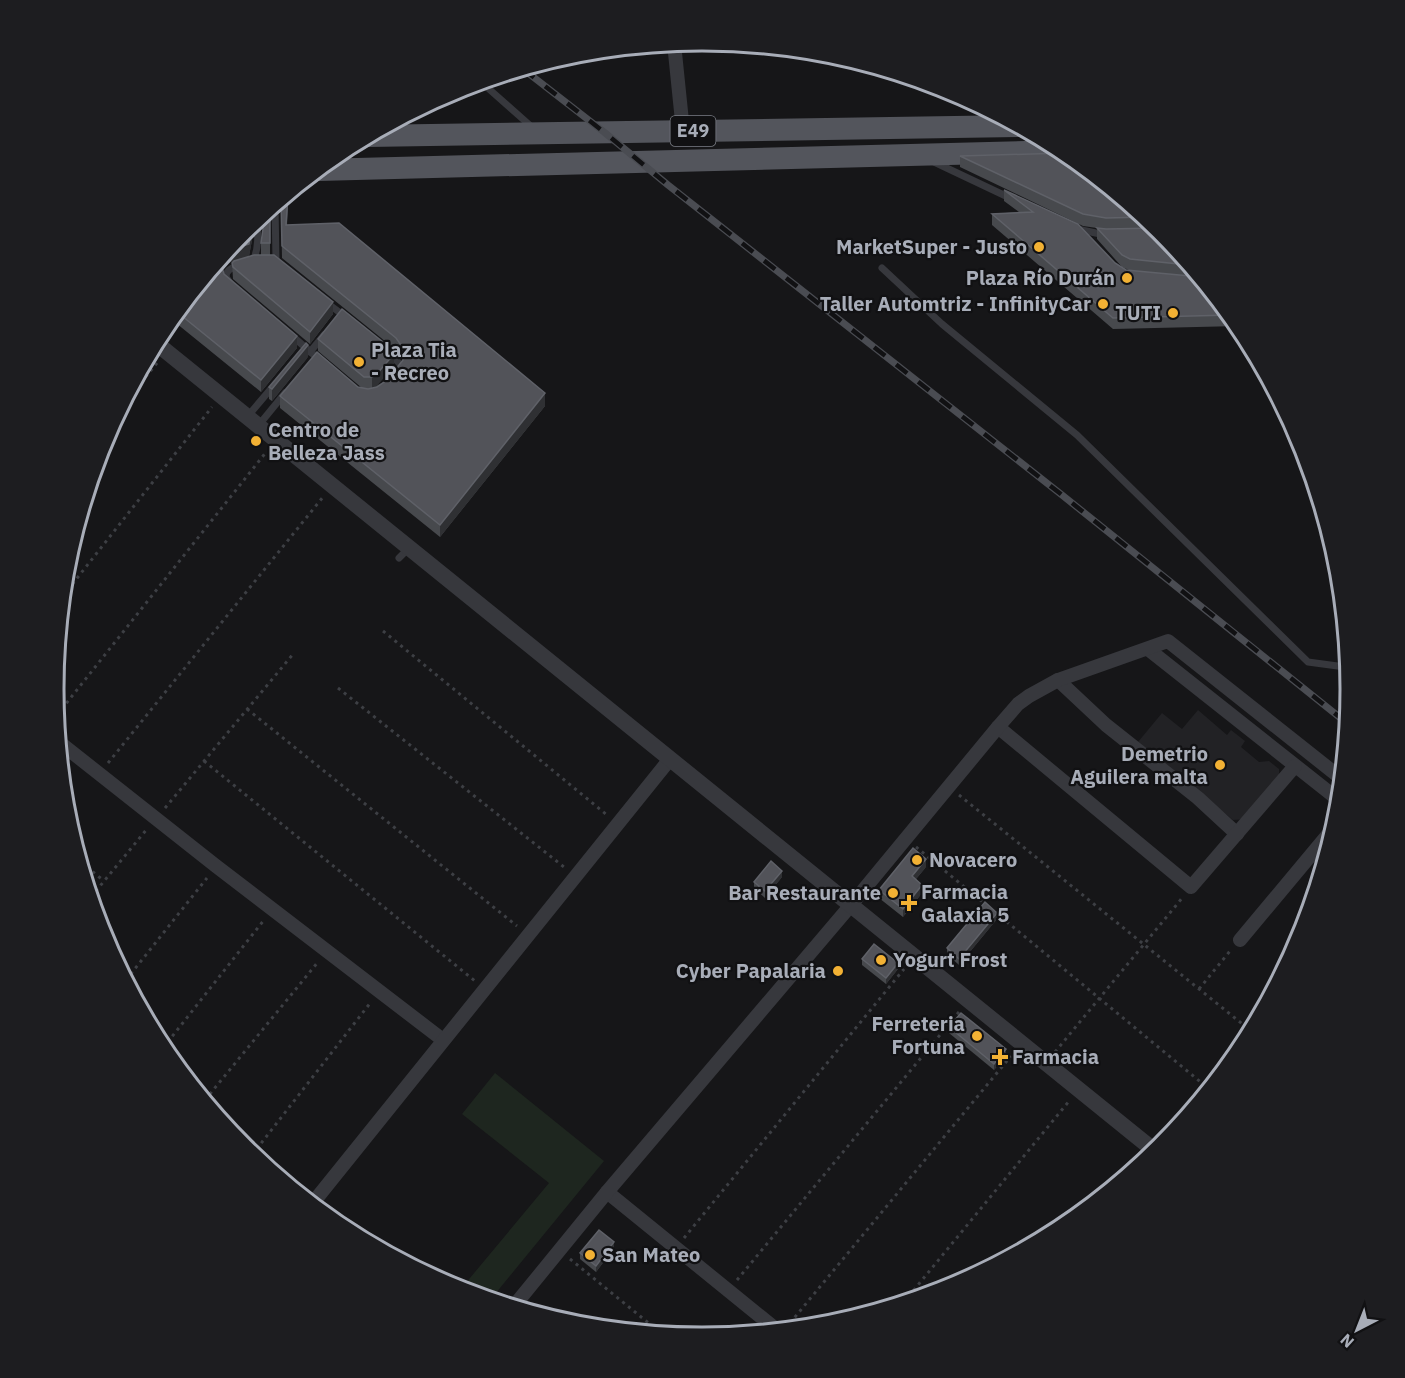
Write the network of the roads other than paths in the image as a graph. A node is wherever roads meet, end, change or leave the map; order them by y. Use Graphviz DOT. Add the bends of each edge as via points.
graph roads {
  1 [pos="675,52"];
  2 [pos="488,88"];
  3 [pos="1003,126"];
  4 [pos="683,131"];
  5 [pos="540,133"];
  6 [pos="385,136"];
  7 [pos="1045,151"];
  8 [pos="918,154"];
  9 [pos="333,170"];
  10 [pos="1020,202"];
  11 [pos="274,216"];
  12 [pos="1071,226"];
  13 [pos="1081,231"];
  14 [pos="258,232"];
  15 [pos="1117,235"];
  16 [pos="1089,239"];
  17 [pos="253,261"];
  18 [pos="276,261"];
  19 [pos="284,268"];
  20 [pos="882,268"];
  21 [pos="237,289"];
  22 [pos="324,301"];
  23 [pos="341,314"];
  24 [pos="335,321"];
  25 [pos="349,321"];
  26 [pos="329,329"];
  27 [pos="288,333"];
  28 [pos="383,348"];
  29 [pos="163,350"];
  30 [pos="310,352"];
  31 [pos="298,356"];
  32 [pos="308,365"];
  33 [pos="331,369"];
  34 [pos="283,373"];
  35 [pos="392,377"];
  36 [pos="287,391"];
  37 [pos="252,421"];
  38 [pos="1148,649"];
  39 [pos="1339,665"];
  40 [pos="1058,680"];
  41 [pos="998,727"];
  42 [pos="68,749"];
  43 [pos="670,759"];
  44 [pos="1295,766"];
  45 [pos="1335,773"];
  46 [pos="1331,794"];
  47 [pos="1237,834"];
  48 [pos="1322,842"];
  49 [pos="851,905"];
  50 [pos="1240,940"];
  51 [pos="442,1040"];
  52 [pos="1148,1146"];
  53 [pos="607,1192"];
  54 [pos="317,1197"];
  55 [pos="519,1300"];
  56 [pos="769,1324"];
  1 -- 4 [label="street"];
  2 -- 5 [label="lane"];
  3 -- 4 [label="main road, E49"];
  4 -- 5 [label="main road, E49"];
  5 -- 6 [label="main road, E49"];
  7 -- 8 [label="main road, E49"];
  8 -- 9 [label="main road, E49"];
  8 -- 10 [label="lane"];
  11 -- 18 [label="lane"];
  12 -- 13 [label="lane"];
  13 -- 15 [label="lane"];
  13 -- 16 [label="lane"];
  14 -- 17 [label="lane"];
  17 -- 18 [label="lane"];
  17 -- 21 [label="lane" via="227,271 228,282"];
  18 -- 19 [label="lane"];
  20 -- 39 [label="lane" via="942,324 1077,435 1308,662"];
  22 -- 23 [label="lane"];
  23 -- 24 [label="lane"];
  23 -- 25 [label="lane"];
  26 -- 30 [label="lane"];
  27 -- 30 [label="lane"];
  28 -- 35 [label="lane" via="400,365"];
  29 -- 37 [label="street"];
  30 -- 31 [label="lane"];
  30 -- 32 [label="lane"];
  30 -- 33 [label="lane"];
  34 -- 37 [label="lane"];
  36 -- 37 [label="lane"];
  37 -- 43 [label="street" via="332,486 404,553"];
  38 -- 40 [label="street"];
  38 -- 44 [label="street"];
  38 -- 45 [label="street" via="1168,640"];
  40 -- 41 [label="street" via="1018,704"];
  40 -- 47 [label="street"];
  41 -- 47 [label="street" via="1191,887"];
  41 -- 49 [label="street"];
  42 -- 51 [label="street"];
  43 -- 49 [label="street"];
  43 -- 51 [label="street"];
  44 -- 46 [label="street"];
  44 -- 47 [label="street"];
  48 -- 50 [label="street"];
  49 -- 52 [label="street"];
  49 -- 53 [label="street"];
  51 -- 54 [label="street"];
  53 -- 55 [label="street"];
  53 -- 56 [label="street"];
}
